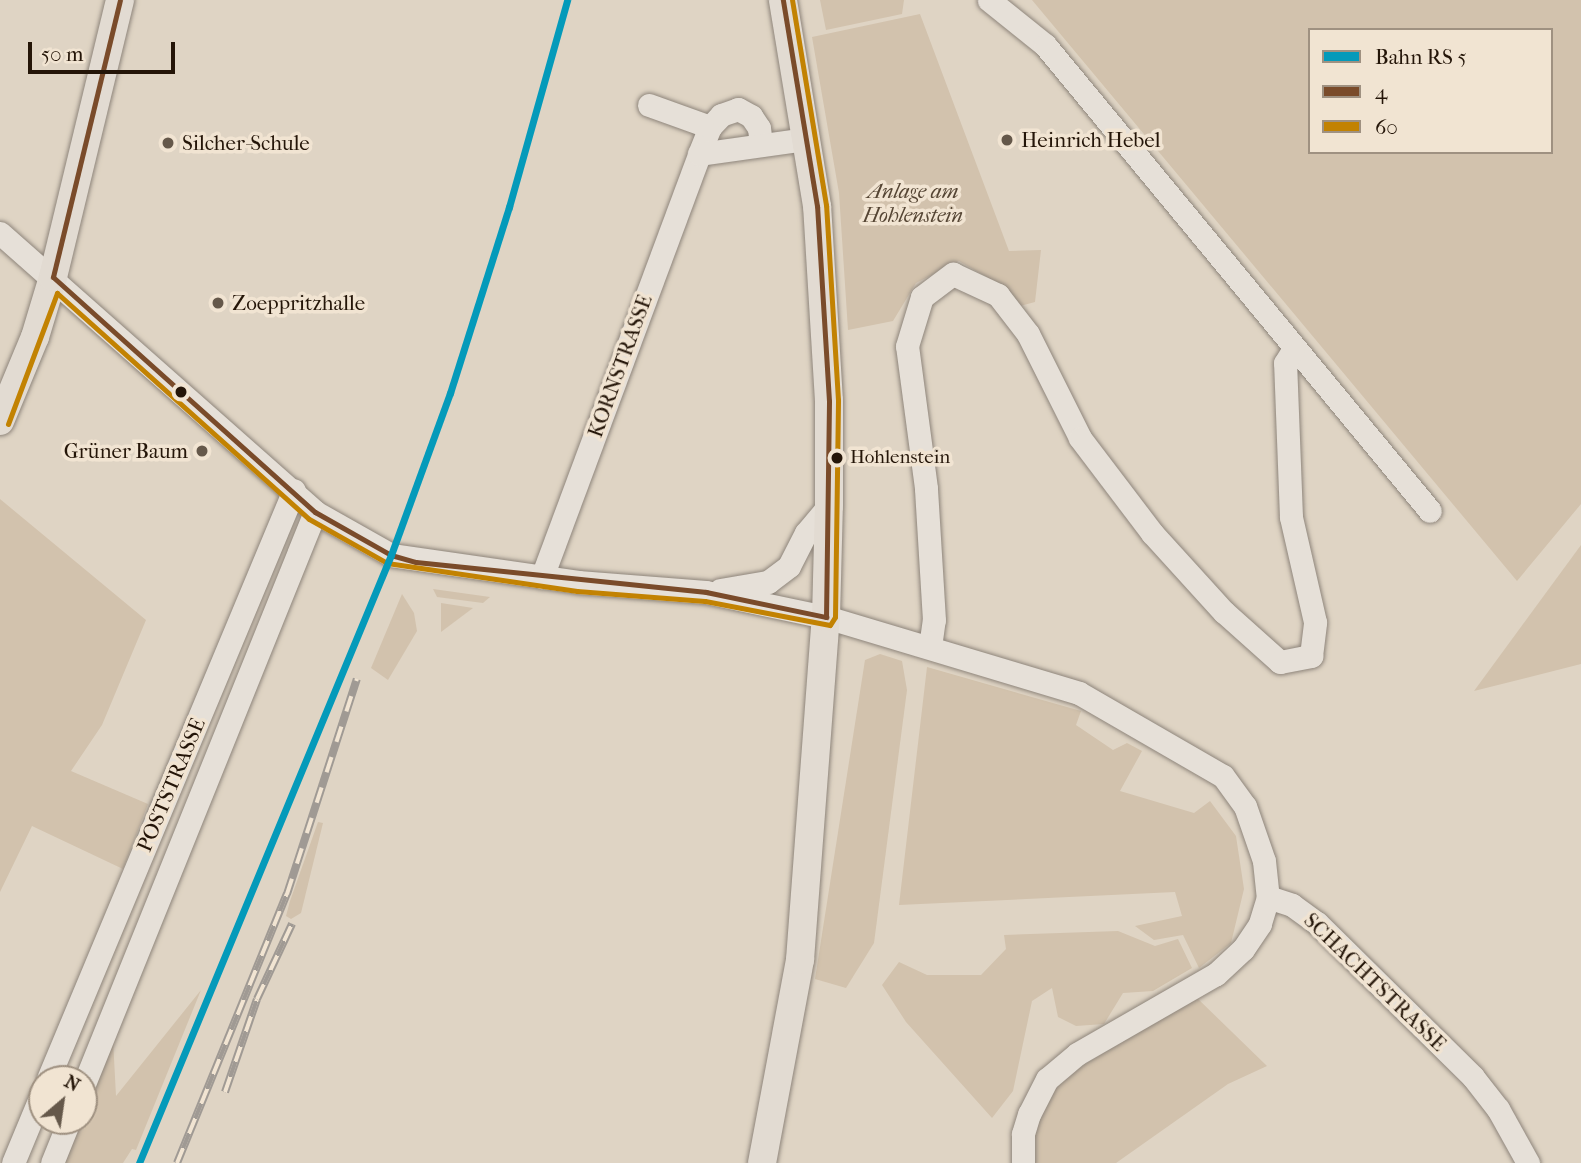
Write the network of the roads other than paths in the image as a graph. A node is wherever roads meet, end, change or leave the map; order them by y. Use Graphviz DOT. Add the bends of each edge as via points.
graph roads {
  1 [pos="120,0"];
  2 [pos="783,0"];
  3 [pos="989,0"];
  4 [pos="649,105"];
  5 [pos="710,127"];
  6 [pos="806,139"];
  7 [pos="761,144"];
  8 [pos="699,154"];
  9 [pos="0,233"];
  10 [pos="53,277"];
  11 [pos="1293,350"];
  12 [pos="0,421"];
  13 [pos="294,490"];
  14 [pos="829,506"];
  15 [pos="1430,511"];
  16 [pos="315,512"];
  17 [pos="542,577"];
  18 [pos="706,592"];
  19 [pos="826,617"];
  20 [pos="930,647"];
  21 [pos="1268,897"];
  22 [pos="54,1065"];
  23 [pos="92,1065"];
  24 [pos="28,1127"];
  25 [pos="63,1135"];
  26 [pos="13,1163"];
  27 [pos="52,1163"];
  28 [pos="762,1163"];
  29 [pos="1023,1163"];
  30 [pos="1528,1163"];
  1 -- 10 [label="main road"];
  2 -- 6 [label="main road"];
  3 -- 11 [label="street" via="1045,45"];
  4 -- 5 [label="street"];
  5 -- 7 [label="street" via="721,114 738,110 751,116"];
  5 -- 8 [label="street, KORNSTRASSE"];
  6 -- 7 [label="street"];
  6 -- 14 [label="main road" via="817,206 828,380"];
  7 -- 8 [label="street"];
  8 -- 17 [label="street, KORNSTRASSE"];
  9 -- 10 [label="street"];
  10 -- 12 [label="main road" via="31,348"];
  10 -- 13 [label="street"];
  11 -- 15 [label="street"];
  11 -- 20 [label="street" via="1285,363 1291,517 1315,622 1311,656 1280,662 1224,612 1152,533 1080,438 1028,334 998,295 953,274 922,297 907,346 926,488 934,620"];
  13 -- 16 [label="street"];
  13 -- 22 [label="street, POSTSTRASSE"];
  14 -- 18 [label="street" via="789,565 768,582"];
  14 -- 19 [label="main road"];
  16 -- 17 [label="street" via="400,558"];
  16 -- 23 [label="street, POSTSTRASSE"];
  17 -- 18 [label="street"];
  18 -- 19 [label="street"];
  19 -- 20 [label="street"];
  19 -- 28 [label="main road" via="800,960"];
  20 -- 21 [label="street" via="1079,693 1212,768 1245,806 1264,861"];
  21 -- 29 [label="street" via="1254,936 1230,963 1077,1054 1047,1079 1026,1124"];
  21 -- 30 [label="street, SCHACHTSTRASSE" via="1292,905 1317,923 1474,1077"];
  24 -- 26 [label="street"];
  25 -- 27 [label="street"];
}
